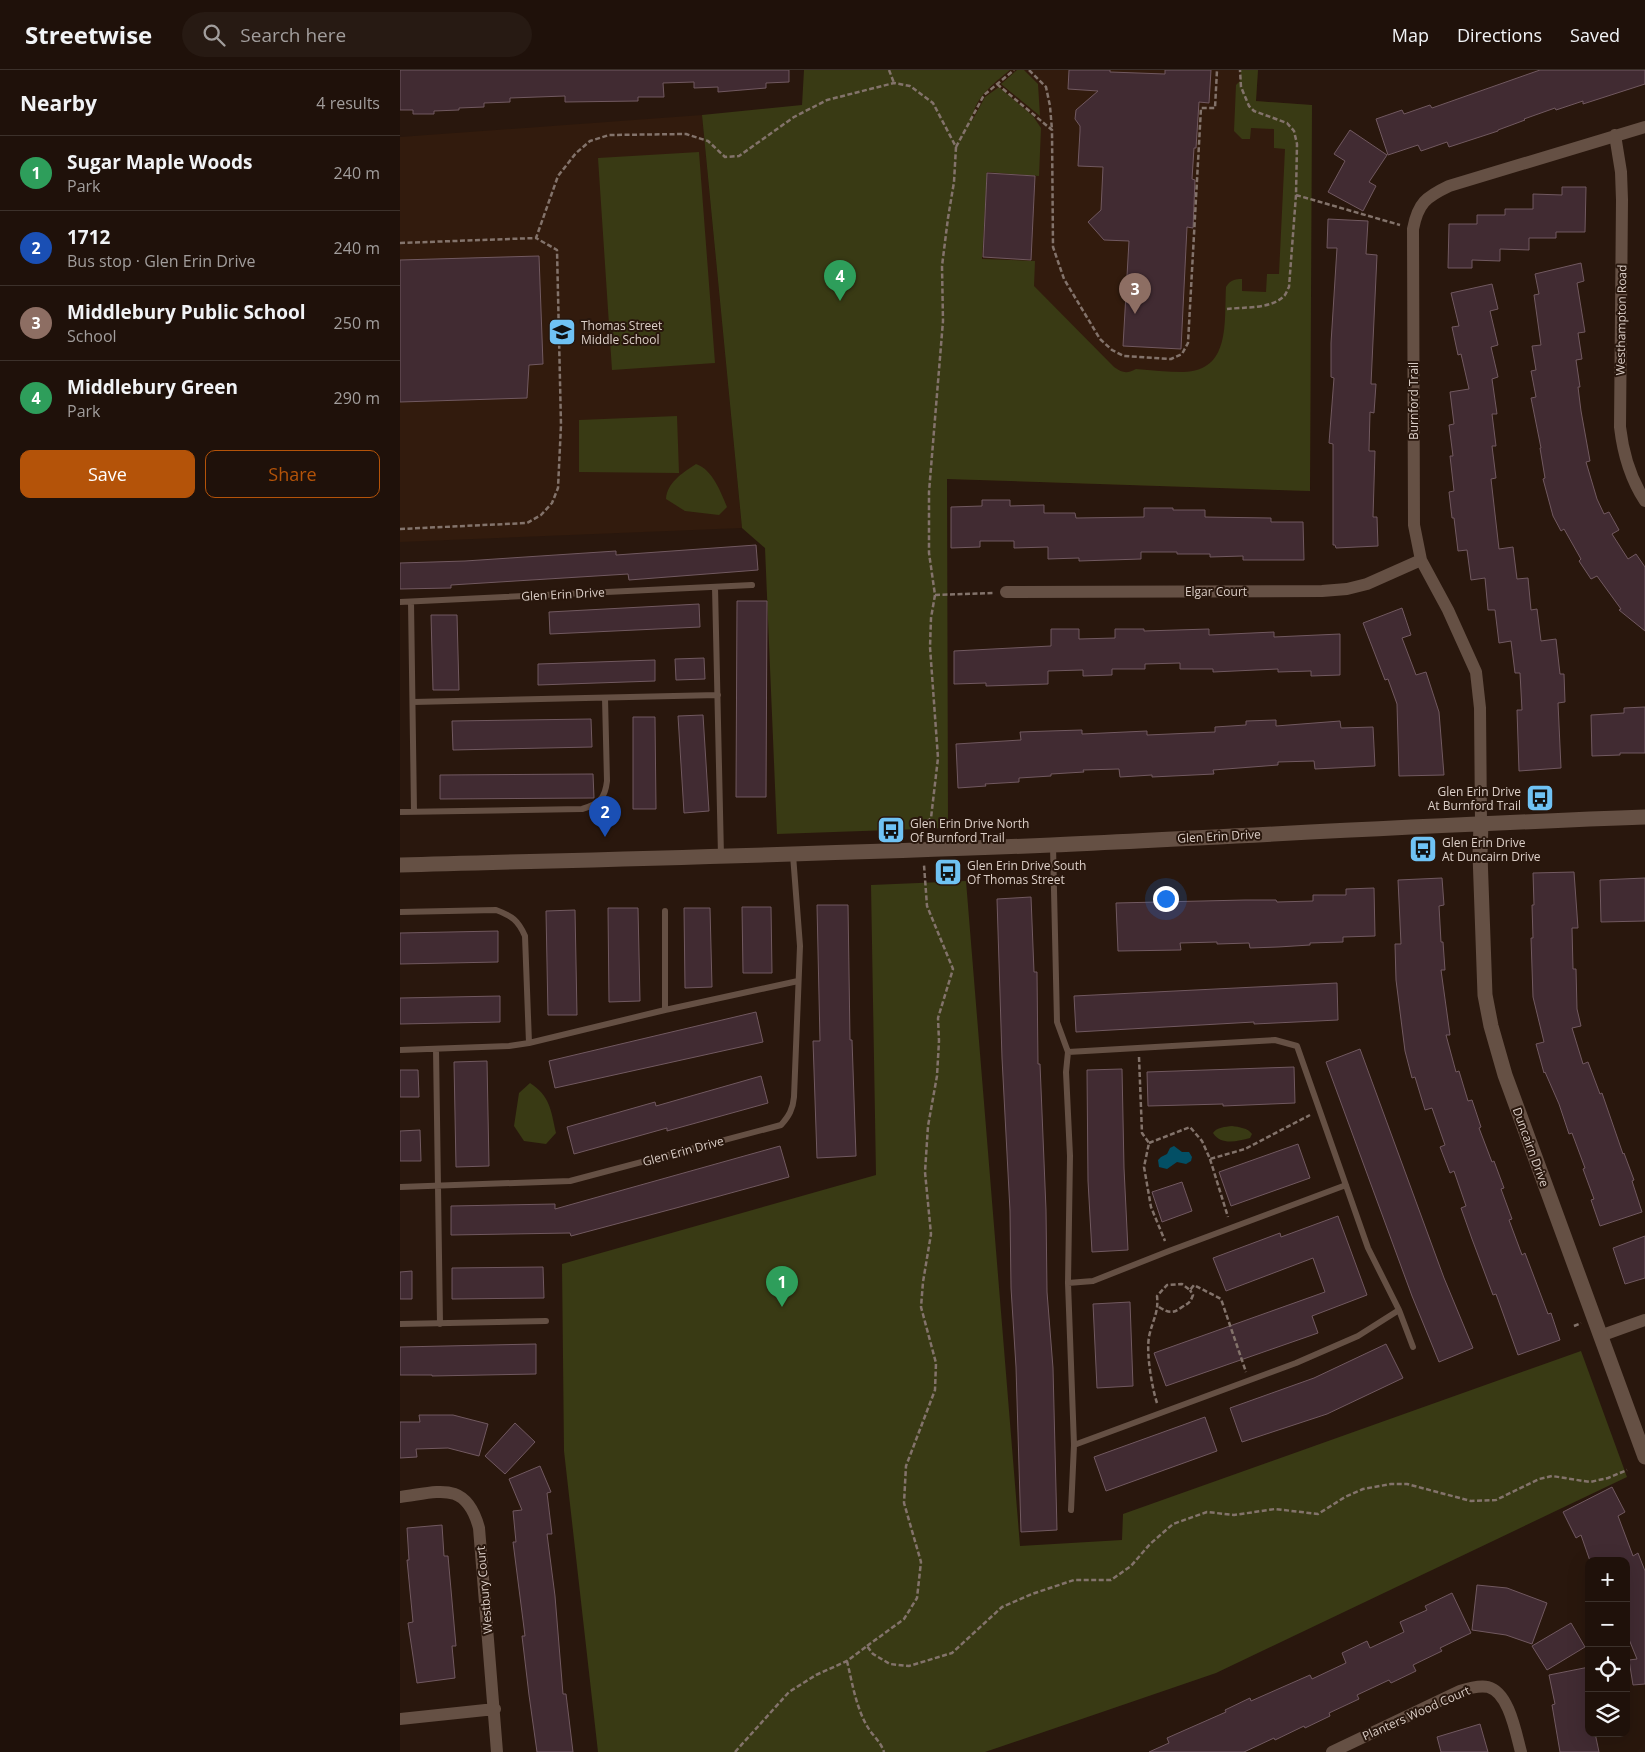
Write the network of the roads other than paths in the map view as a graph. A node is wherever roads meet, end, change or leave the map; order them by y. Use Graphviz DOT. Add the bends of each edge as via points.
graph roads {
  1 [pos="1645,127"];
  2 [pos="1615,135"];
  3 [pos="1645,501"];
  4 [pos="1421,560"];
  5 [pos="752,585"];
  6 [pos="715,587"];
  7 [pos="1006,592"];
  8 [pos="400,602"];
  9 [pos="411,602"];
  10 [pos="718,695"];
  11 [pos="605,698"];
  12 [pos="412,702"];
  13 [pos="414,811"];
  14 [pos="400,812"];
  15 [pos="1645,817"];
  16 [pos="1481,823"];
  17 [pos="1053,844"];
  18 [pos="793,855"];
  19 [pos="721,856"];
  20 [pos="400,865"];
  21 [pos="665,911"];
  22 [pos="400,912"];
  23 [pos="798,981"];
  24 [pos="664,1010"];
  25 [pos="529,1044"];
  26 [pos="436,1049"];
  27 [pos="400,1050"];
  28 [pos="1068,1052"];
  29 [pos="1346,1185"];
  30 [pos="438,1186"];
  31 [pos="400,1187"];
  32 [pos="1068,1283"];
  33 [pos="1399,1310"];
  34 [pos="1645,1320"];
  35 [pos="546,1321"];
  36 [pos="400,1324"];
  37 [pos="440,1324"];
  38 [pos="1600,1336"];
  39 [pos="1413,1347"];
  40 [pos="1074,1444"];
  41 [pos="1645,1457"];
  42 [pos="400,1497"];
  43 [pos="1072,1510"];
  44 [pos="495,1709"];
  45 [pos="400,1719"];
  46 [pos="497,1752"];
  47 [pos="1332,1752"];
  48 [pos="1521,1752"];
  1 -- 2 [label="street, Burnford Trail"];
  2 -- 3 [label="street, Westhampton Road" via="1622,200 1620,427 1623,451"];
  2 -- 4 [label="street, Burnford Trail" via="1449,186 1432,194 1416,214 1413,229 1412,504"];
  4 -- 7 [label="street, Elgar Court" via="1367,584 1322,591"];
  4 -- 16 [label="street, Burnford Trail" via="1476,672 1480,708"];
  5 -- 6 [label="lane, Glen Erin Drive"];
  6 -- 9 [label="lane, Glen Erin Drive"];
  6 -- 10 [label="lane"];
  8 -- 9 [label="lane, Glen Erin Drive"];
  9 -- 12 [label="lane"];
  10 -- 11 [label="lane"];
  10 -- 19 [label="lane"];
  11 -- 12 [label="lane"];
  11 -- 13 [label="lane" via="606,793 593,806 582,809"];
  12 -- 13 [label="lane"];
  13 -- 14 [label="lane"];
  15 -- 16 [label="street, Glen Erin Drive"];
  16 -- 17 [label="street, Glen Erin Drive"];
  16 -- 38 [label="street, Duncairn Drive" via="1485,995 1491,1026 1505,1075"];
  17 -- 18 [label="street, Glen Erin Drive"];
  17 -- 28 [label="lane" via="1057,1022"];
  18 -- 19 [label="street, Glen Erin Drive"];
  18 -- 23 [label="lane, Glen Erin Drive" via="800,946"];
  19 -- 20 [label="street, Glen Erin Drive"];
  21 -- 24 [label="lane"];
  22 -- 25 [label="lane" via="496,910 519,924 525,936"];
  23 -- 24 [label="lane"];
  23 -- 30 [label="lane, Glen Erin Drive" via="793,1107 781,1125 570,1181"];
  24 -- 25 [label="lane"];
  25 -- 26 [label="lane"];
  26 -- 27 [label="lane"];
  26 -- 30 [label="lane"];
  28 -- 29 [label="lane" via="1276,1040 1297,1046"];
  28 -- 32 [label="lane"];
  29 -- 32 [label="lane" via="1094,1281"];
  29 -- 33 [label="lane" via="1368,1248"];
  30 -- 31 [label="lane, Glen Erin Drive"];
  30 -- 37 [label="lane"];
  32 -- 40 [label="lane"];
  33 -- 39 [label="lane"];
  33 -- 40 [label="lane" via="1358,1336 1296,1363"];
  34 -- 38 [label="street"];
  35 -- 37 [label="lane"];
  36 -- 37 [label="lane"];
  38 -- 41 [label="street, Duncairn Drive"];
  40 -- 43 [label="lane"];
  42 -- 44 [label="street, Westbury Court" via="446,1491 464,1498 475,1514"];
  44 -- 45 [label="street"];
  44 -- 46 [label="street, Westbury Court"];
  47 -- 48 [label="street, Planters Wood Court" via="1460,1690 1489,1687 1506,1704"];
}
